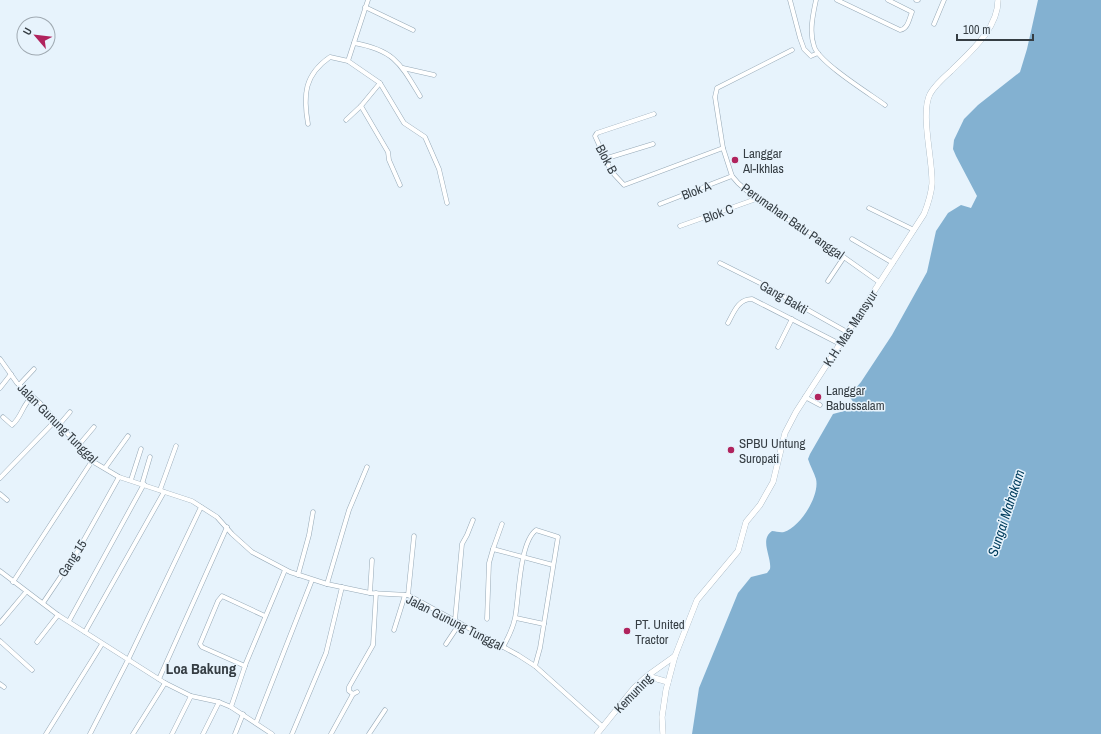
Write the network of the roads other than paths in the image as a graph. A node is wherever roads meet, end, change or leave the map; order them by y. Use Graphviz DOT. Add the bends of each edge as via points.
graph roads {
  1 [pos="368,0"];
  2 [pos="790,0"];
  3 [pos="816,0"];
  4 [pos="837,0"];
  5 [pos="888,0"];
  6 [pos="944,0"];
  7 [pos="998,0"];
  8 [pos="365,7"];
  9 [pos="934,24"];
  10 [pos="413,30"];
  11 [pos="354,43"];
  12 [pos="792,50"];
  13 [pos="818,53"];
  14 [pos="348,61"];
  15 [pos="403,68"];
  16 [pos="434,75"];
  17 [pos="380,83"];
  18 [pos="420,96"];
  19 [pos="884,105"];
  20 [pos="361,106"];
  21 [pos="654,114"];
  22 [pos="346,120"];
  23 [pos="308,124"];
  24 [pos="653,144"];
  25 [pos="723,148"];
  26 [pos="604,159"];
  27 [pos="732,176"];
  28 [pos="400,185"];
  29 [pos="756,199"];
  30 [pos="447,203"];
  31 [pos="660,204"];
  32 [pos="869,208"];
  33 [pos="680,226"];
  34 [pos="914,230"];
  35 [pos="852,238"];
  36 [pos="844,257"];
  37 [pos="720,263"];
  38 [pos="892,263"];
  39 [pos="828,281"];
  40 [pos="879,282"];
  41 [pos="792,319"];
  42 [pos="728,323"];
  43 [pos="847,332"];
  44 [pos="840,344"];
  45 [pos="778,347"];
  46 [pos="0,359"];
  47 [pos="34,369"];
  48 [pos="11,374"];
  49 [pos="19,385"];
  50 [pos="0,388"];
  51 [pos="32,397"];
  52 [pos="805,397"];
  53 [pos="820,405"];
  54 [pos="70,412"];
  55 [pos="2,417"];
  56 [pos="57,423"];
  57 [pos="94,427"];
  58 [pos="128,436"];
  59 [pos="78,446"];
  60 [pos="176,446"];
  61 [pos="141,449"];
  62 [pos="150,457"];
  63 [pos="92,461"];
  64 [pos="367,467"];
  65 [pos="105,468"];
  66 [pos="119,477"];
  67 [pos="0,478"];
  68 [pos="131,480"];
  69 [pos="143,484"];
  70 [pos="162,491"];
  71 [pos="0,494"];
  72 [pos="7,500"];
  73 [pos="201,507"];
  74 [pos="313,512"];
  75 [pos="473,520"];
  76 [pos="502,524"];
  77 [pos="226,528"];
  78 [pos="414,536"];
  79 [pos="492,549"];
  80 [pos="524,558"];
  81 [pos="372,560"];
  82 [pos="553,565"];
  83 [pos="285,570"];
  84 [pos="0,571"];
  85 [pos="298,575"];
  86 [pos="312,580"];
  87 [pos="13,582"];
  88 [pos="327,584"];
  89 [pos="342,587"];
  90 [pos="26,592"];
  91 [pos="370,593"];
  92 [pos="376,593"];
  93 [pos="407,595"];
  94 [pos="43,603"];
  95 [pos="58,615"];
  96 [pos="265,616"];
  97 [pos="516,618"];
  98 [pos="487,619"];
  99 [pos="455,620"];
  100 [pos="69,621"];
  101 [pos="0,623"];
  102 [pos="460,623"];
  103 [pos="544,624"];
  104 [pos="394,630"];
  105 [pos="85,632"];
  106 [pos="0,640"];
  107 [pos="37,642"];
  108 [pos="102,644"];
  109 [pos="446,644"];
  110 [pos="503,646"];
  111 [pos="675,656"];
  112 [pos="128,660"];
  113 [pos="245,666"];
  114 [pos="535,666"];
  115 [pos="32,670"];
  116 [pos="647,676"];
  117 [pos="159,679"];
  118 [pos="668,682"];
  119 [pos="165,683"];
  120 [pos="0,684"];
  121 [pos="4,687"];
  122 [pos="191,696"];
  123 [pos="219,702"];
  124 [pos="231,707"];
  125 [pos="385,710"];
  126 [pos="243,714"];
  127 [pos="256,723"];
  128 [pos="602,726"];
  129 [pos="46,734"];
  130 [pos="90,734"];
  131 [pos="133,734"];
  132 [pos="172,734"];
  133 [pos="204,734"];
  134 [pos="235,734"];
  135 [pos="272,734"];
  136 [pos="292,734"];
  137 [pos="331,734"];
  138 [pos="369,734"];
  139 [pos="597,734"];
  140 [pos="662,734"];
  1 -- 8 [label="street"];
  2 -- 13 [label="street" via="804,49 811,56"];
  3 -- 13 [label="street" via="812,33"];
  4 -- 5 [label="street" via="903,30 912,12"];
  6 -- 9 [label="street"];
  7 -- 34 [label="main road, K.H. Mas Mansyur" via="997,14 988,30 968,55 937,84 929,98 927,113 932,184 929,201"];
  8 -- 10 [label="street"];
  8 -- 11 [label="street"];
  11 -- 14 [label="street"];
  11 -- 15 [label="street" via="372,46 388,54"];
  12 -- 25 [label="street, Perumahan Batu Panggal" via="717,88 715,97"];
  13 -- 19 [label="street" via="826,62"];
  14 -- 17 [label="street"];
  14 -- 23 [label="street" via="330,57 313,74 304,95"];
  15 -- 16 [label="street"];
  15 -- 18 [label="street"];
  17 -- 20 [label="street"];
  17 -- 30 [label="street" via="404,123 422,134 428,142 444,185"];
  20 -- 22 [label="street"];
  20 -- 28 [label="street" via="385,147"];
  21 -- 26 [label="street, Blok B" via="597,133 595,136"];
  24 -- 26 [label="street"];
  25 -- 26 [label="street, Blok B" via="627,185 622,184"];
  25 -- 27 [label="street, Perumahan Batu Panggal"];
  27 -- 29 [label="street, Perumahan Batu Panggal"];
  27 -- 31 [label="street, Blok A"];
  29 -- 33 [label="street, Blok C"];
  29 -- 36 [label="street, Perumahan Batu Panggal"];
  32 -- 34 [label="street"];
  34 -- 38 [label="main road, K.H. Mas Mansyur"];
  35 -- 38 [label="street"];
  36 -- 39 [label="street"];
  36 -- 40 [label="street, Perumahan Batu Panggal"];
  37 -- 43 [label="street, Gang Bakti"];
  38 -- 40 [label="main road, K.H. Mas Mansyur"];
  40 -- 43 [label="main road, K.H. Mas Mansyur"];
  41 -- 42 [label="street" via="752,298 745,299 738,305"];
  41 -- 44 [label="street"];
  41 -- 45 [label="street"];
  43 -- 44 [label="main road, K.H. Mas Mansyur"];
  44 -- 52 [label="main road, K.H. Mas Mansyur"];
  46 -- 48 [label="street, Jalan Gunung Tunggal"];
  47 -- 49 [label="street"];
  48 -- 49 [label="street, Jalan Gunung Tunggal"];
  48 -- 50 [label="street"];
  49 -- 51 [label="street, Jalan Gunung Tunggal"];
  51 -- 55 [label="street" via="24,404 12,425"];
  51 -- 56 [label="street, Jalan Gunung Tunggal"];
  52 -- 53 [label="street"];
  52 -- 111 [label="main road, K.H. Mas Mansyur" via="785,433 773,482 760,505 746,522 738,551 698,600"];
  54 -- 56 [label="street"];
  56 -- 59 [label="street, Jalan Gunung Tunggal"];
  56 -- 67 [label="street"];
  57 -- 59 [label="street"];
  58 -- 65 [label="street"];
  59 -- 63 [label="street, Jalan Gunung Tunggal"];
  60 -- 70 [label="street"];
  61 -- 68 [label="street"];
  62 -- 69 [label="street"];
  63 -- 65 [label="street, Jalan Gunung Tunggal"];
  63 -- 87 [label="street"];
  64 -- 88 [label="street" via="349,510"];
  65 -- 66 [label="street, Jalan Gunung Tunggal"];
  66 -- 68 [label="street, Jalan Gunung Tunggal"];
  66 -- 94 [label="street, Gang 15" via="76,554"];
  68 -- 69 [label="street, Jalan Gunung Tunggal"];
  69 -- 70 [label="street, Jalan Gunung Tunggal"];
  69 -- 100 [label="street"];
  70 -- 73 [label="street, Jalan Gunung Tunggal" via="192,501"];
  70 -- 105 [label="street"];
  71 -- 72 [label="street"];
  73 -- 77 [label="street, Jalan Gunung Tunggal" via="217,517"];
  73 -- 112 [label="street"];
  74 -- 85 [label="street"];
  75 -- 99 [label="street" via="462,544"];
  76 -- 79 [label="street"];
  77 -- 83 [label="street, Jalan Gunung Tunggal" via="252,552"];
  77 -- 117 [label="street"];
  78 -- 93 [label="street"];
  79 -- 80 [label="street"];
  79 -- 98 [label="street"];
  80 -- 82 [label="street"];
  80 -- 82 [label="street" via="528,542 536,530 558,537"];
  80 -- 97 [label="street"];
  81 -- 91 [label="street"];
  82 -- 103 [label="street"];
  83 -- 85 [label="street, Jalan Gunung Tunggal"];
  83 -- 96 [label="street"];
  84 -- 87 [label="street"];
  85 -- 86 [label="street, Jalan Gunung Tunggal"];
  86 -- 88 [label="street, Jalan Gunung Tunggal"];
  86 -- 127 [label="street"];
  87 -- 90 [label="street"];
  88 -- 89 [label="street, Jalan Gunung Tunggal"];
  89 -- 91 [label="street, Jalan Gunung Tunggal"];
  89 -- 136 [label="street" via="326,653"];
  90 -- 94 [label="street"];
  90 -- 101 [label="street"];
  91 -- 92 [label="street, Jalan Gunung Tunggal"];
  92 -- 93 [label="street, Jalan Gunung Tunggal"];
  92 -- 137 [label="street" via="372,645 349,687 349,691 355,693"];
  93 -- 99 [label="street, Jalan Gunung Tunggal"];
  93 -- 104 [label="street"];
  94 -- 95 [label="street"];
  95 -- 100 [label="street"];
  95 -- 107 [label="street"];
  96 -- 113 [label="street"];
  96 -- 113 [label="street" via="222,596 200,644"];
  97 -- 103 [label="street"];
  97 -- 110 [label="street"];
  99 -- 102 [label="street, Jalan Gunung Tunggal"];
  100 -- 105 [label="street"];
  102 -- 109 [label="street"];
  102 -- 110 [label="street, Jalan Gunung Tunggal"];
  103 -- 114 [label="street"];
  105 -- 108 [label="street"];
  106 -- 115 [label="street"];
  108 -- 112 [label="street"];
  108 -- 129 [label="street"];
  110 -- 114 [label="street, Jalan Gunung Tunggal"];
  111 -- 116 [label="main road, Kemuning"];
  111 -- 118 [label="main road, K.H. Mas Mansyur"];
  112 -- 117 [label="street"];
  112 -- 130 [label="street"];
  113 -- 124 [label="street"];
  114 -- 128 [label="street, Jalan Gunung Tunggal"];
  116 -- 118 [label="main road"];
  116 -- 128 [label="main road, Kemuning"];
  117 -- 119 [label="street"];
  118 -- 140 [label="main road, K.H. Mas Mansyur"];
  119 -- 122 [label="street"];
  119 -- 131 [label="street"];
  120 -- 121 [label="street"];
  122 -- 123 [label="street"];
  122 -- 132 [label="street"];
  123 -- 124 [label="street"];
  123 -- 133 [label="street"];
  124 -- 126 [label="street"];
  125 -- 138 [label="street"];
  126 -- 127 [label="street"];
  126 -- 134 [label="street"];
  127 -- 135 [label="street"];
  128 -- 139 [label="main road, Kemuning"];
}
